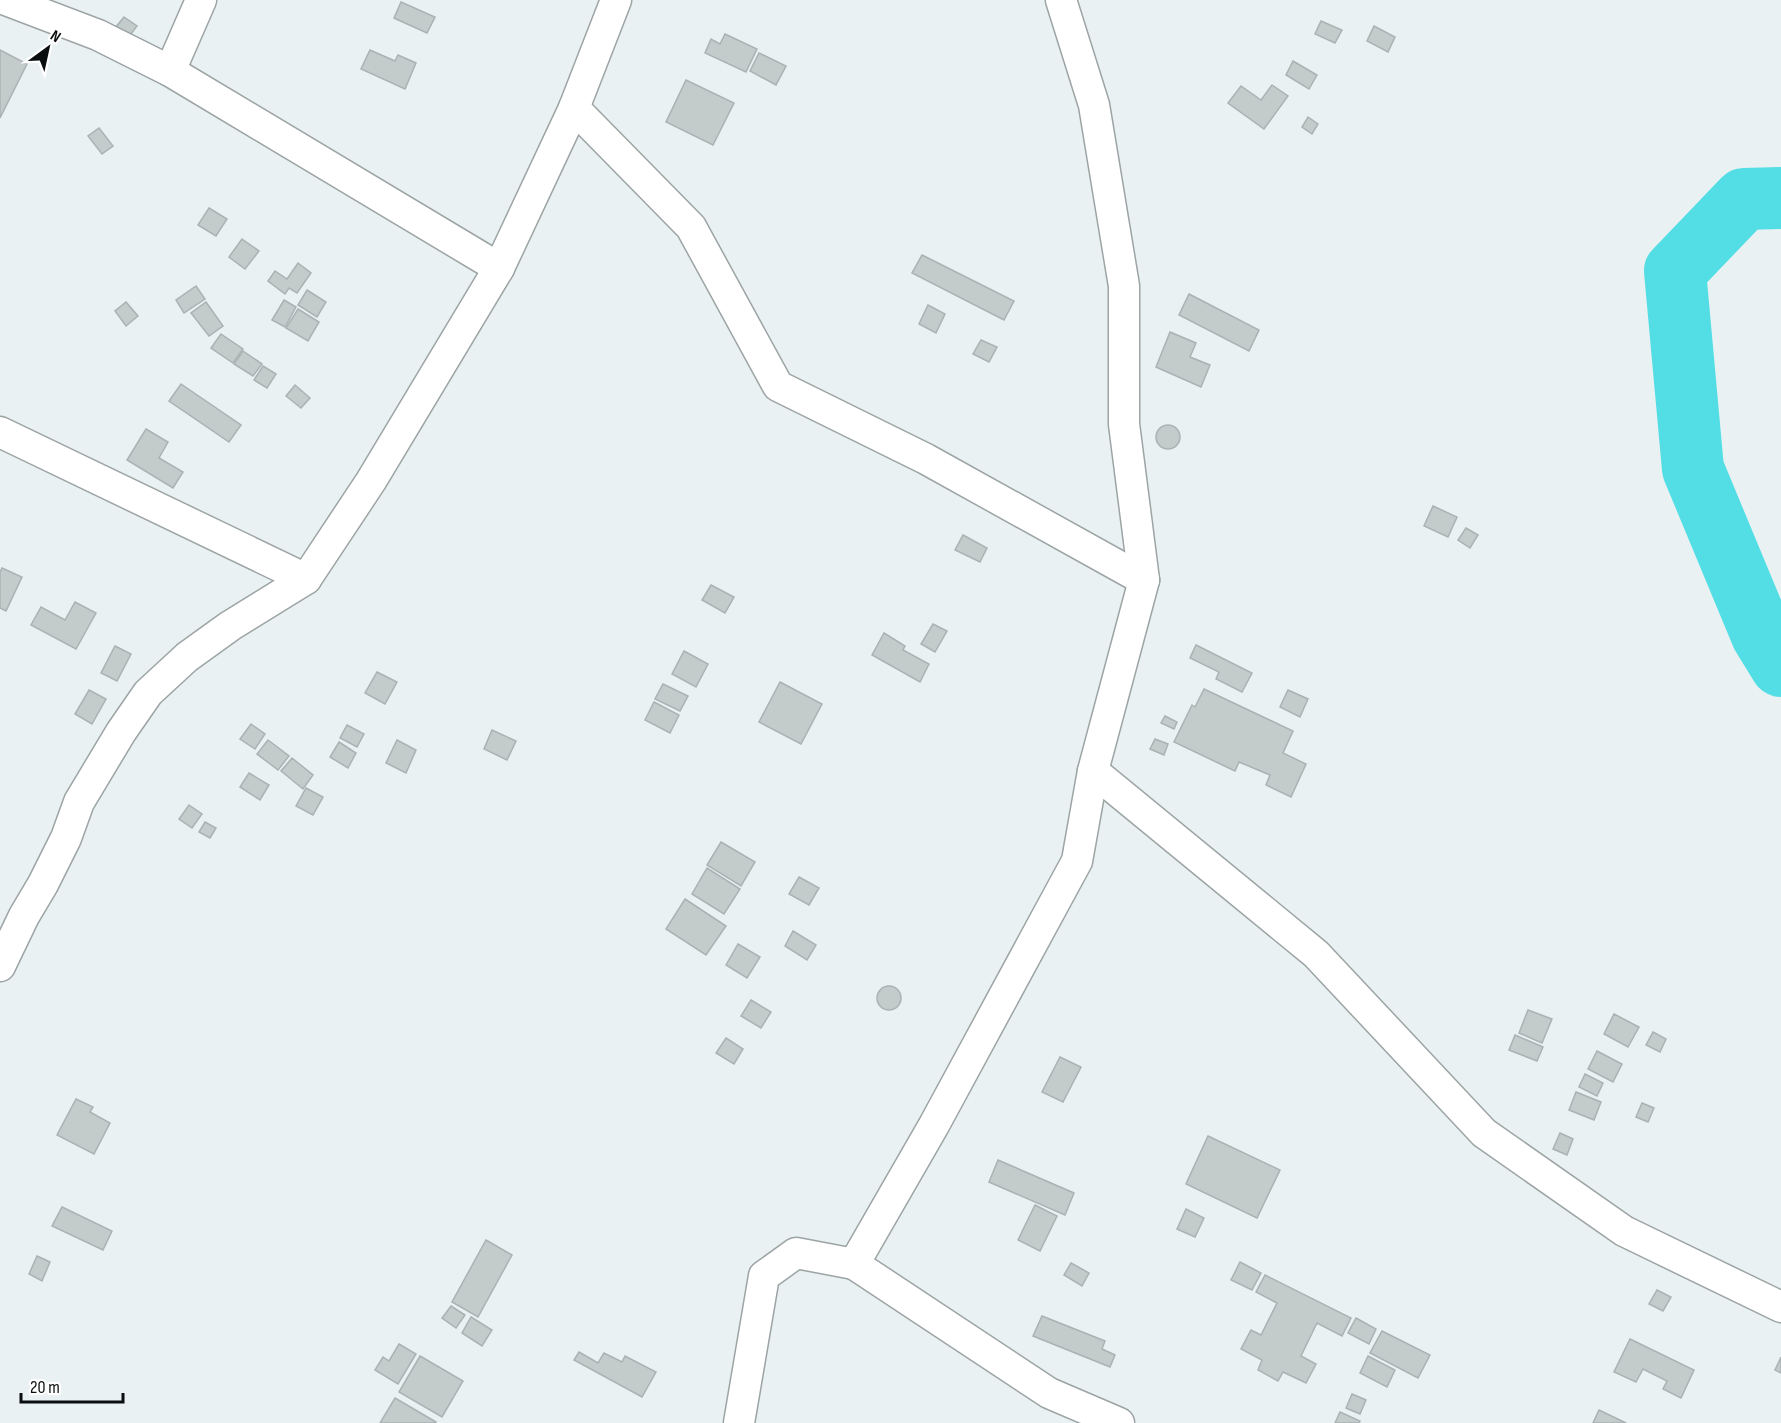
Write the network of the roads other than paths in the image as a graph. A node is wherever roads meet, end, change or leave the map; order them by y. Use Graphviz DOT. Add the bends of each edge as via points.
graph roads {
  1 [pos="6,0"];
  2 [pos="201,0"];
  3 [pos="616,0"];
  4 [pos="1061,0"];
  5 [pos="170,71"];
  6 [pos="574,108"];
  7 [pos="499,268"];
  8 [pos="0,432"];
  9 [pos="306,579"];
  10 [pos="1144,580"];
  11 [pos="1093,771"];
  12 [pos="0,966"];
  13 [pos="855,1264"];
  14 [pos="1781,1307"];
  15 [pos="739,1423"];
  16 [pos="1119,1423"];
  1 -- 5 [label="street" via="98,35"];
  2 -- 5 [label="street"];
  3 -- 6 [label="street"];
  4 -- 10 [label="street" via="1094,105 1124,286 1124,424"];
  5 -- 7 [label="street"];
  6 -- 7 [label="street"];
  6 -- 10 [label="street" via="692,228 778,386 926,459"];
  7 -- 9 [label="street" via="371,481"];
  8 -- 9 [label="street"];
  9 -- 12 [label="street" via="187,657 148,693 79,802 66,838"];
  10 -- 11 [label="street"];
  11 -- 13 [label="street" via="1077,861"];
  11 -- 14 [label="street" via="1316,954 1484,1132 1624,1231"];
  13 -- 15 [label="street" via="796,1253 764,1276"];
  13 -- 16 [label="street" via="1049,1393"];
}
